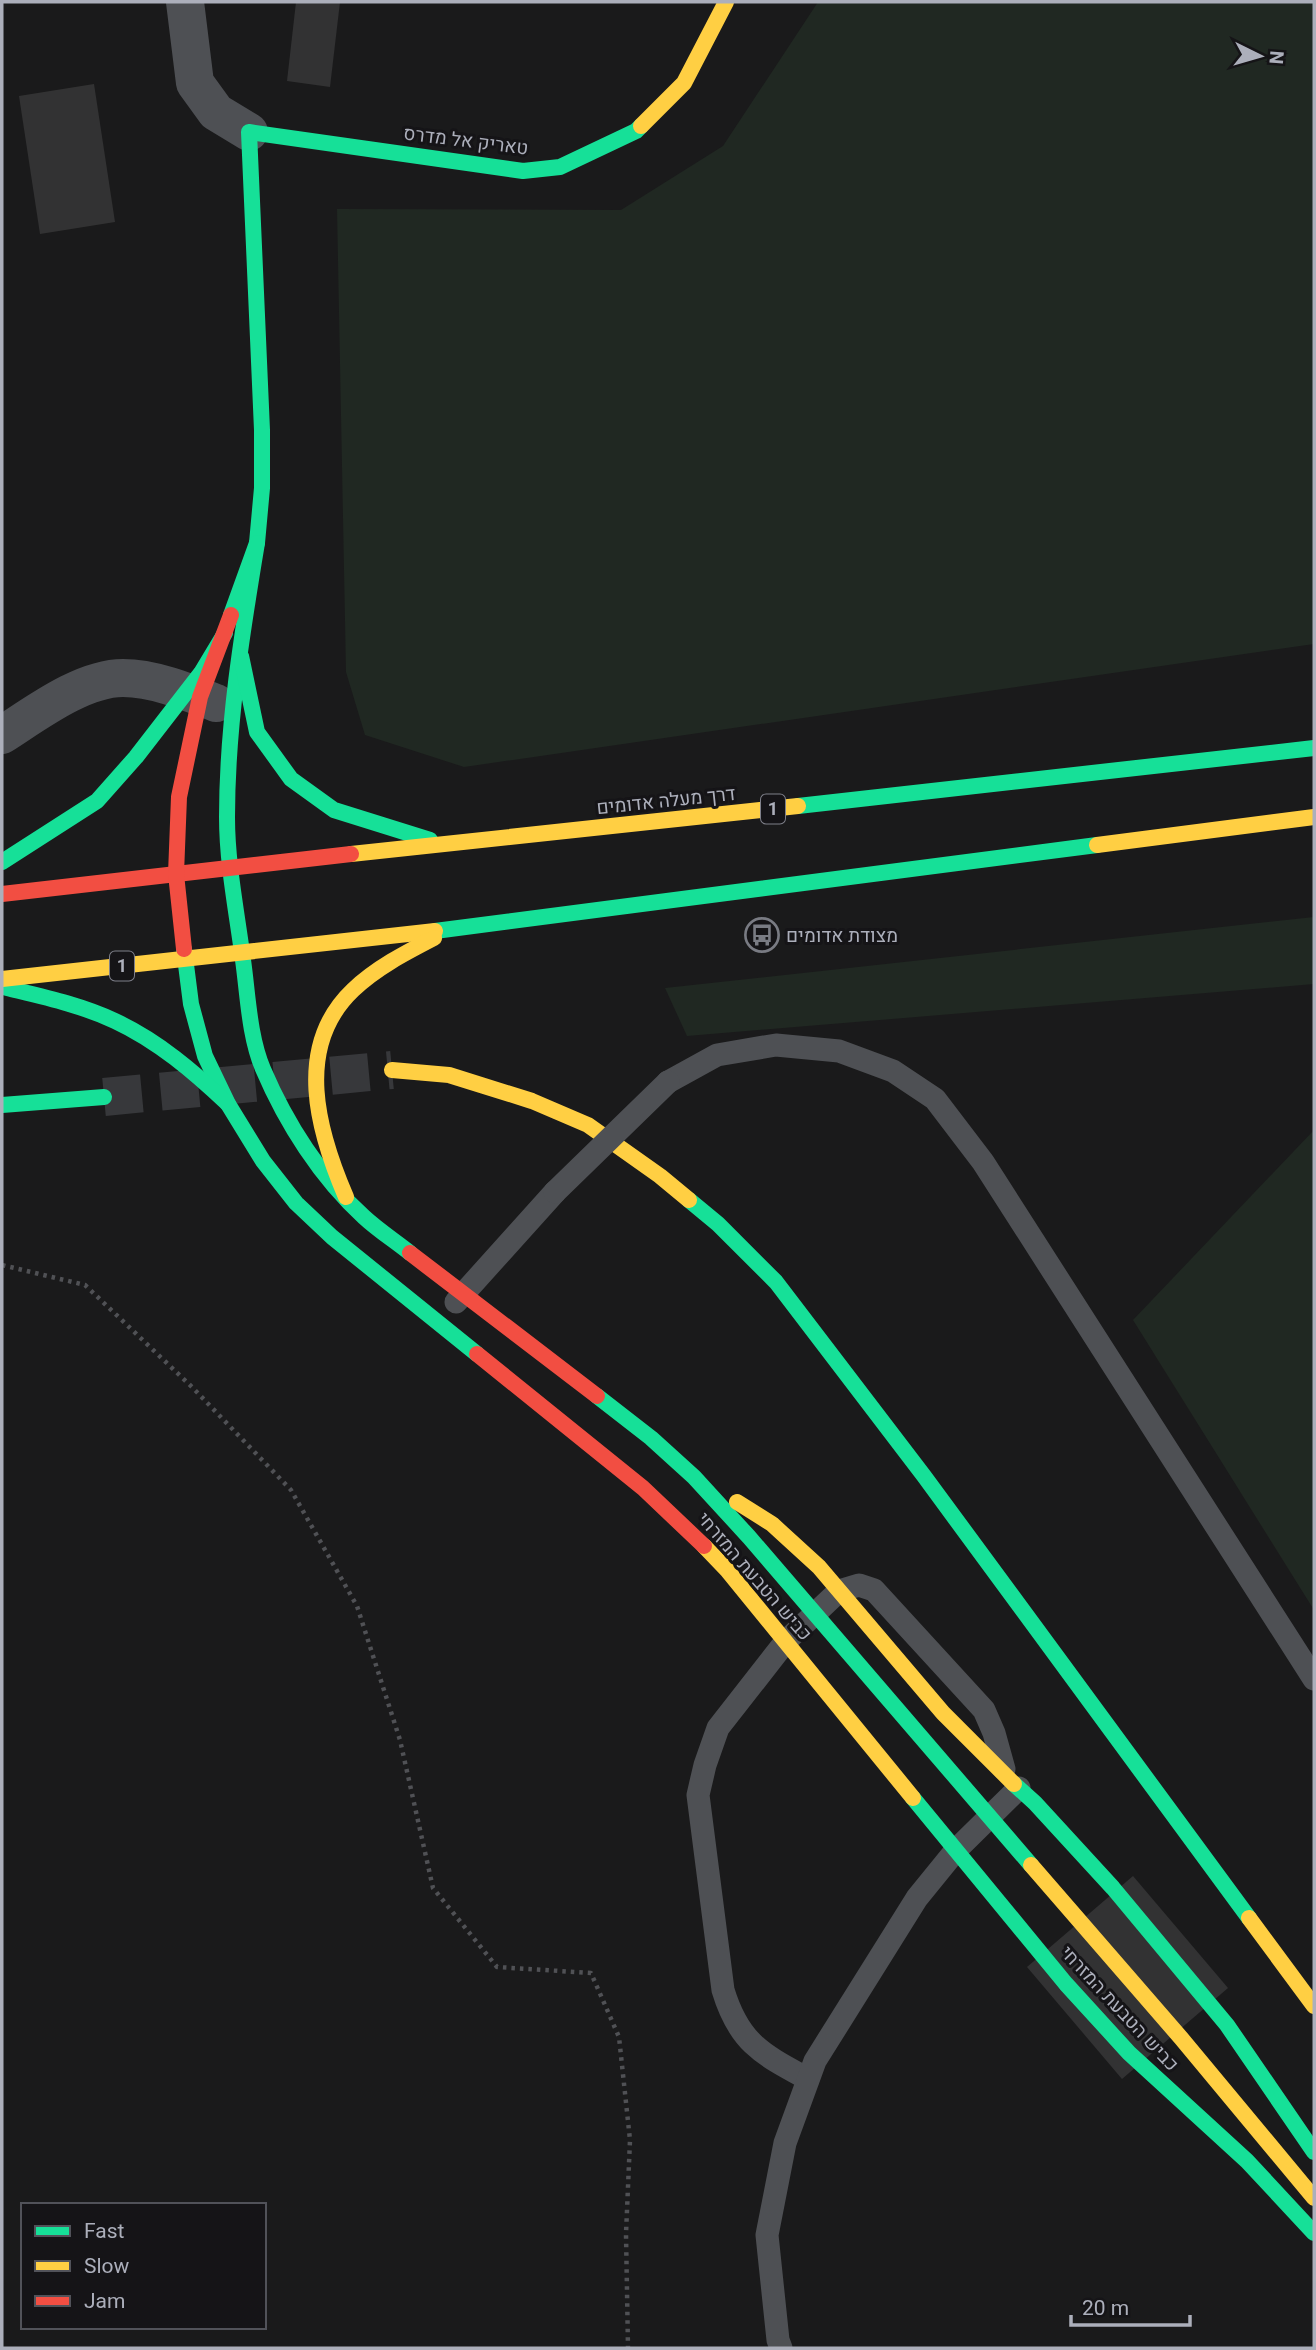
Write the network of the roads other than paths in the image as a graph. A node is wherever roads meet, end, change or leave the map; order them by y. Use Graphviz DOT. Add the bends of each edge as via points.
graph roads {
  1 [pos="185,2"];
  2 [pos="726,2"];
  3 [pos="250,132"];
  4 [pos="257,543"];
  5 [pos="241,656"];
  6 [pos="219,708"];
  7 [pos="2,735"];
  8 [pos="1314,748"];
  9 [pos="1314,817"];
  10 [pos="446,845"];
  11 [pos="2,862"];
  12 [pos="231,868"];
  13 [pos="176,874"];
  14 [pos="2,894"];
  15 [pos="453,929"];
  16 [pos="242,953"];
  17 [pos="185,959"];
  18 [pos="2,979"];
  19 [pos="2,987"];
  20 [pos="392,1070"];
  21 [pos="104,1097"];
  22 [pos="228,1104"];
  23 [pos="2,1105"];
  24 [pos="346,1197"];
  25 [pos="462,1294"];
  26 [pos="438,1323"];
  27 [pos="686,1470"];
  28 [pos="839,1591"];
  29 [pos="814,1612"];
  30 [pos="786,1641"];
  31 [pos="1314,1679"];
  32 [pos="1012,1781"];
  33 [pos="990,1816"];
  34 [pos="956,1850"];
  35 [pos="1314,2006"];
  36 [pos="808,2078"];
  37 [pos="1314,2152"];
  38 [pos="1314,2198"];
  39 [pos="1314,2233"];
  40 [pos="781,2348"];
  1 -- 3 [label="street" via="195,83 216,112"];
  2 -- 3 [label="main road, טאריק אל מדרס" via="684,83 636,131 560,167 523,171"];
  3 -- 4 [label="main road" via="262,430"];
  4 -- 5 [label="main road"];
  4 -- 6 [label="main road" via="225,633"];
  5 -- 6 [label="main road"];
  5 -- 6 [label="main road"];
  6 -- 7 [label="street" via="150,682 122,678 88,685"];
  6 -- 10 [label="main road" via="291,779 334,810"];
  6 -- 11 [label="main road" via="136,757 97,801"];
  6 -- 12 [label="main road, כביש הטבעת המזרחי" via="229,756"];
  6 -- 13 [label="main road, כביש הטבעת המזרחי" via="179,797"];
  8 -- 10 [label="main road, דרך מעלה אדומים / 1"];
  9 -- 15 [label="main road, 1"];
  10 -- 12 [label="main road, דרך מעלה אדומים / 1"];
  12 -- 13 [label="main road, 1"];
  12 -- 16 [label="main road, כביש הטבעת המזרחי"];
  13 -- 14 [label="main road, 1"];
  13 -- 17 [label="main road, כביש הטבעת המזרחי"];
  15 -- 16 [label="main road, 1"];
  15 -- 24 [label="main road" via="377,970 331,1014 314,1069 316,1101 323,1138"];
  16 -- 17 [label="main road, 1"];
  16 -- 24 [label="main road, כביש הטבעת המזרחי" via="262,1067 307,1149"];
  17 -- 18 [label="main road, 1"];
  17 -- 22 [label="main road, כביש הטבעת המזרחי" via="205,1056"];
  19 -- 22 [label="main road" via="58,1000 116,1021 187,1066"];
  20 -- 35 [label="main road" via="449,1075 532,1101 588,1125 708,1216 776,1282 925,1476"];
  21 -- 23 [label="main road"];
  22 -- 26 [label="main road, כביש הטבעת המזרחי" via="296,1203"];
  24 -- 25 [label="main road, כביש הטבעת המזרחי" via="364,1217"];
  25 -- 26 [label="lane"];
  25 -- 27 [label="main road, כביש הטבעת המזרחי" via="651,1437"];
  25 -- 31 [label="lane, bridge" via="555,1192 668,1082 717,1055 776,1045 839,1051 893,1071 935,1099 983,1162"];
  26 -- 30 [label="main road, כביש הטבעת המזרחי" via="687,1528"];
  27 -- 28 [label="main road" via="772,1524"];
  27 -- 29 [label="main road, כביש הטבעת המזרחי"];
  28 -- 29 [label="lane"];
  28 -- 32 [label="main road" via="943,1713"];
  28 -- 32 [label="lane" via="859,1585 874,1590 984,1710"];
  29 -- 30 [label="lane"];
  29 -- 33 [label="main road, כביש הטבעת המזרחי"];
  30 -- 34 [label="main road, כביש הטבעת המזרחי"];
  30 -- 36 [label="lane" via="718,1728 698,1795 729,2011 761,2053"];
  32 -- 33 [label="lane"];
  32 -- 37 [label="main road" via="1113,1888 1227,2025"];
  33 -- 34 [label="lane"];
  33 -- 38 [label="main road, כביש הטבעת המזרחי"];
  34 -- 36 [label="lane" via="917,1898"];
  34 -- 39 [label="main road, כביש הטבעת המזרחי" via="1129,2053 1247,2161"];
  36 -- 40 [label="lane" via="785,2143 767,2235"];
}
